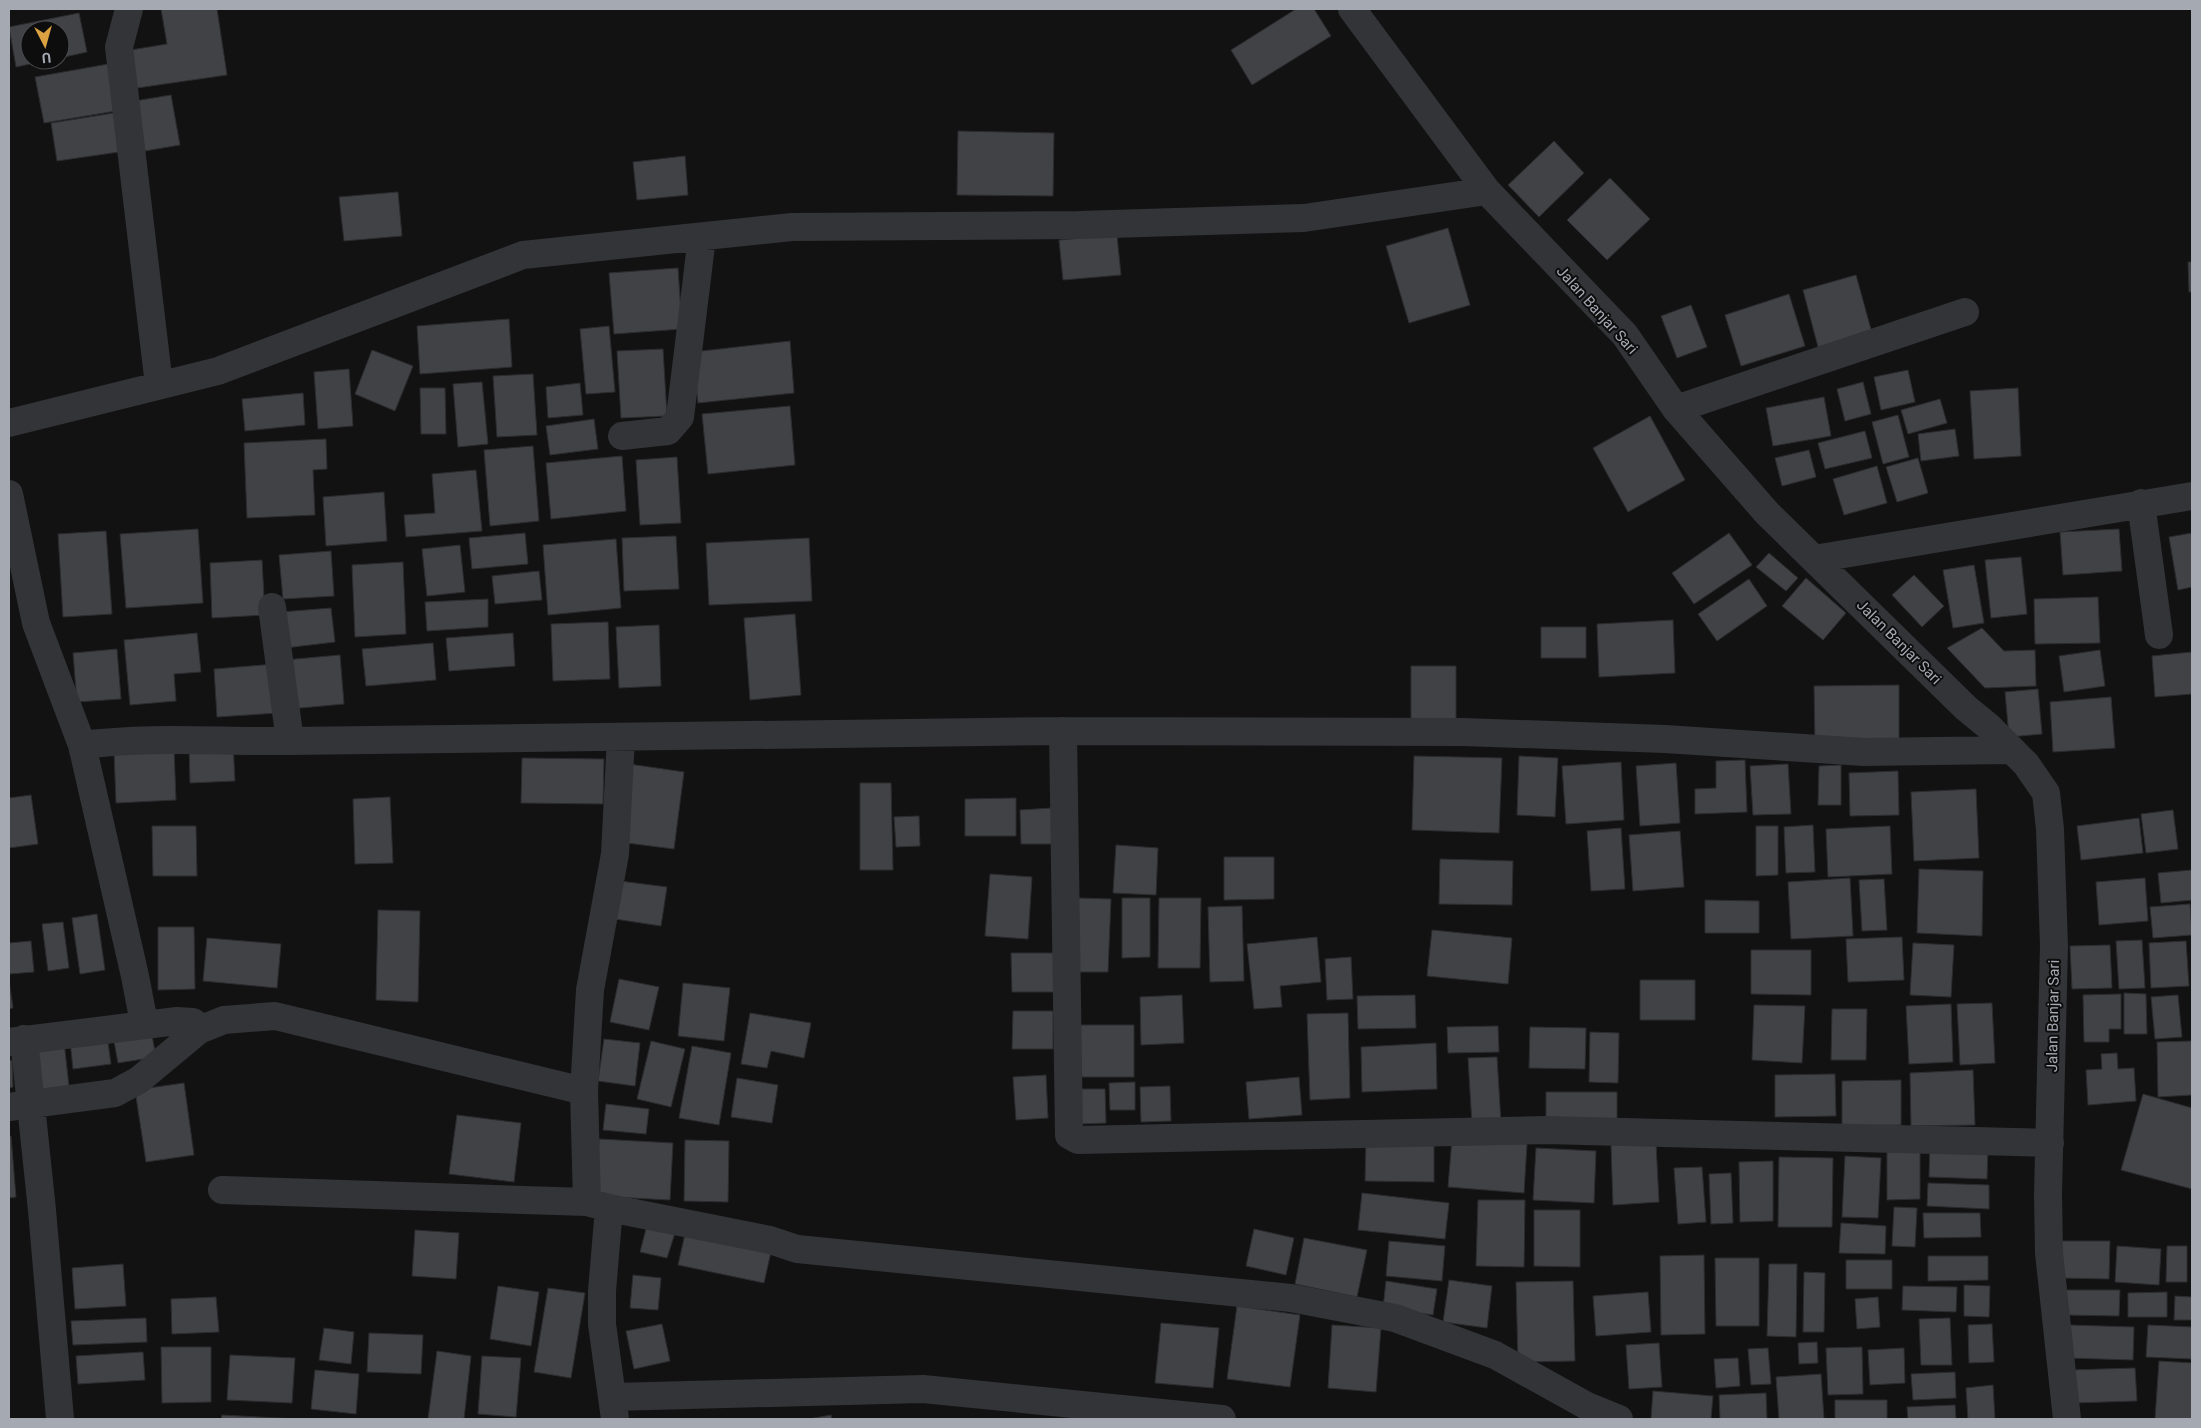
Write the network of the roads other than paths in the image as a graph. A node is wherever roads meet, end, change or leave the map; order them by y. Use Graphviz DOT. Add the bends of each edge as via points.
graph roads {
  1 [pos="129,9"];
  2 [pos="1352,9"];
  3 [pos="1487,191"];
  4 [pos="702,237"];
  5 [pos="1966,312"];
  6 [pos="159,385"];
  7 [pos="1676,409"];
  8 [pos="9,423"];
  9 [pos="622,436"];
  10 [pos="9,494"];
  11 [pos="2192,496"];
  12 [pos="2141,503"];
  13 [pos="1814,559"];
  14 [pos="272,607"];
  15 [pos="2159,635"];
  16 [pos="1063,730"];
  17 [pos="620,737"];
  18 [pos="290,741"];
  19 [pos="82,745"];
  20 [pos="2010,750"];
  21 [pos="144,1024"];
  22 [pos="199,1030"];
  23 [pos="16,1041"];
  24 [pos="584,1091"];
  25 [pos="20,1106"];
  26 [pos="2050,1143"];
  27 [pos="222,1190"];
  28 [pos="598,1205"];
  29 [pos="614,1408"];
  30 [pos="60,1419"];
  31 [pos="1222,1419"];
  32 [pos="1619,1419"];
  33 [pos="2067,1419"];
  1 -- 6 [label="street" via="119,47"];
  2 -- 3 [label="street, Jalan Banjar Sari"];
  3 -- 4 [label="street" via="1304,218 1079,225 792,227"];
  3 -- 7 [label="street, Jalan Banjar Sari" via="1625,335"];
  4 -- 6 [label="street" via="523,255 218,371"];
  4 -- 9 [label="street" via="680,417 668,431"];
  5 -- 7 [label="street"];
  6 -- 8 [label="street"];
  7 -- 13 [label="street, Jalan Banjar Sari" via="1767,513"];
  10 -- 19 [label="street" via="36,623"];
  11 -- 12 [label="street"];
  12 -- 13 [label="street"];
  12 -- 15 [label="street"];
  13 -- 20 [label="street, Jalan Banjar Sari"];
  14 -- 18 [label="street"];
  16 -- 17 [label="street"];
  16 -- 20 [label="street" via="1463,732 1665,739 1864,752"];
  16 -- 26 [label="street" via="1069,1134 1073,1138 1546,1130"];
  17 -- 18 [label="street"];
  17 -- 24 [label="street" via="615,854 590,990"];
  18 -- 19 [label="street" via="160,738"];
  19 -- 21 [label="street"];
  20 -- 26 [label="street, Jalan Banjar Sari" via="2026,764 2046,793 2050,829 2054,946"];
  21 -- 22 [label="street" via="194,1022"];
  21 -- 23 [label="street"];
  22 -- 24 [label="street" via="224,1020 275,1016"];
  22 -- 25 [label="street" via="139,1080 115,1093"];
  23 -- 25 [label="street"];
  24 -- 28 [label="street"];
  25 -- 30 [label="street"];
  26 -- 33 [label="street, Jalan Banjar Sari" via="2049,1253"];
  27 -- 28 [label="street"];
  28 -- 29 [label="street" via="602,1324"];
  28 -- 32 [label="street" via="770,1240 798,1249 1291,1298 1396,1318 1496,1355 1587,1406"];
  29 -- 31 [label="street" via="923,1389"];
}
